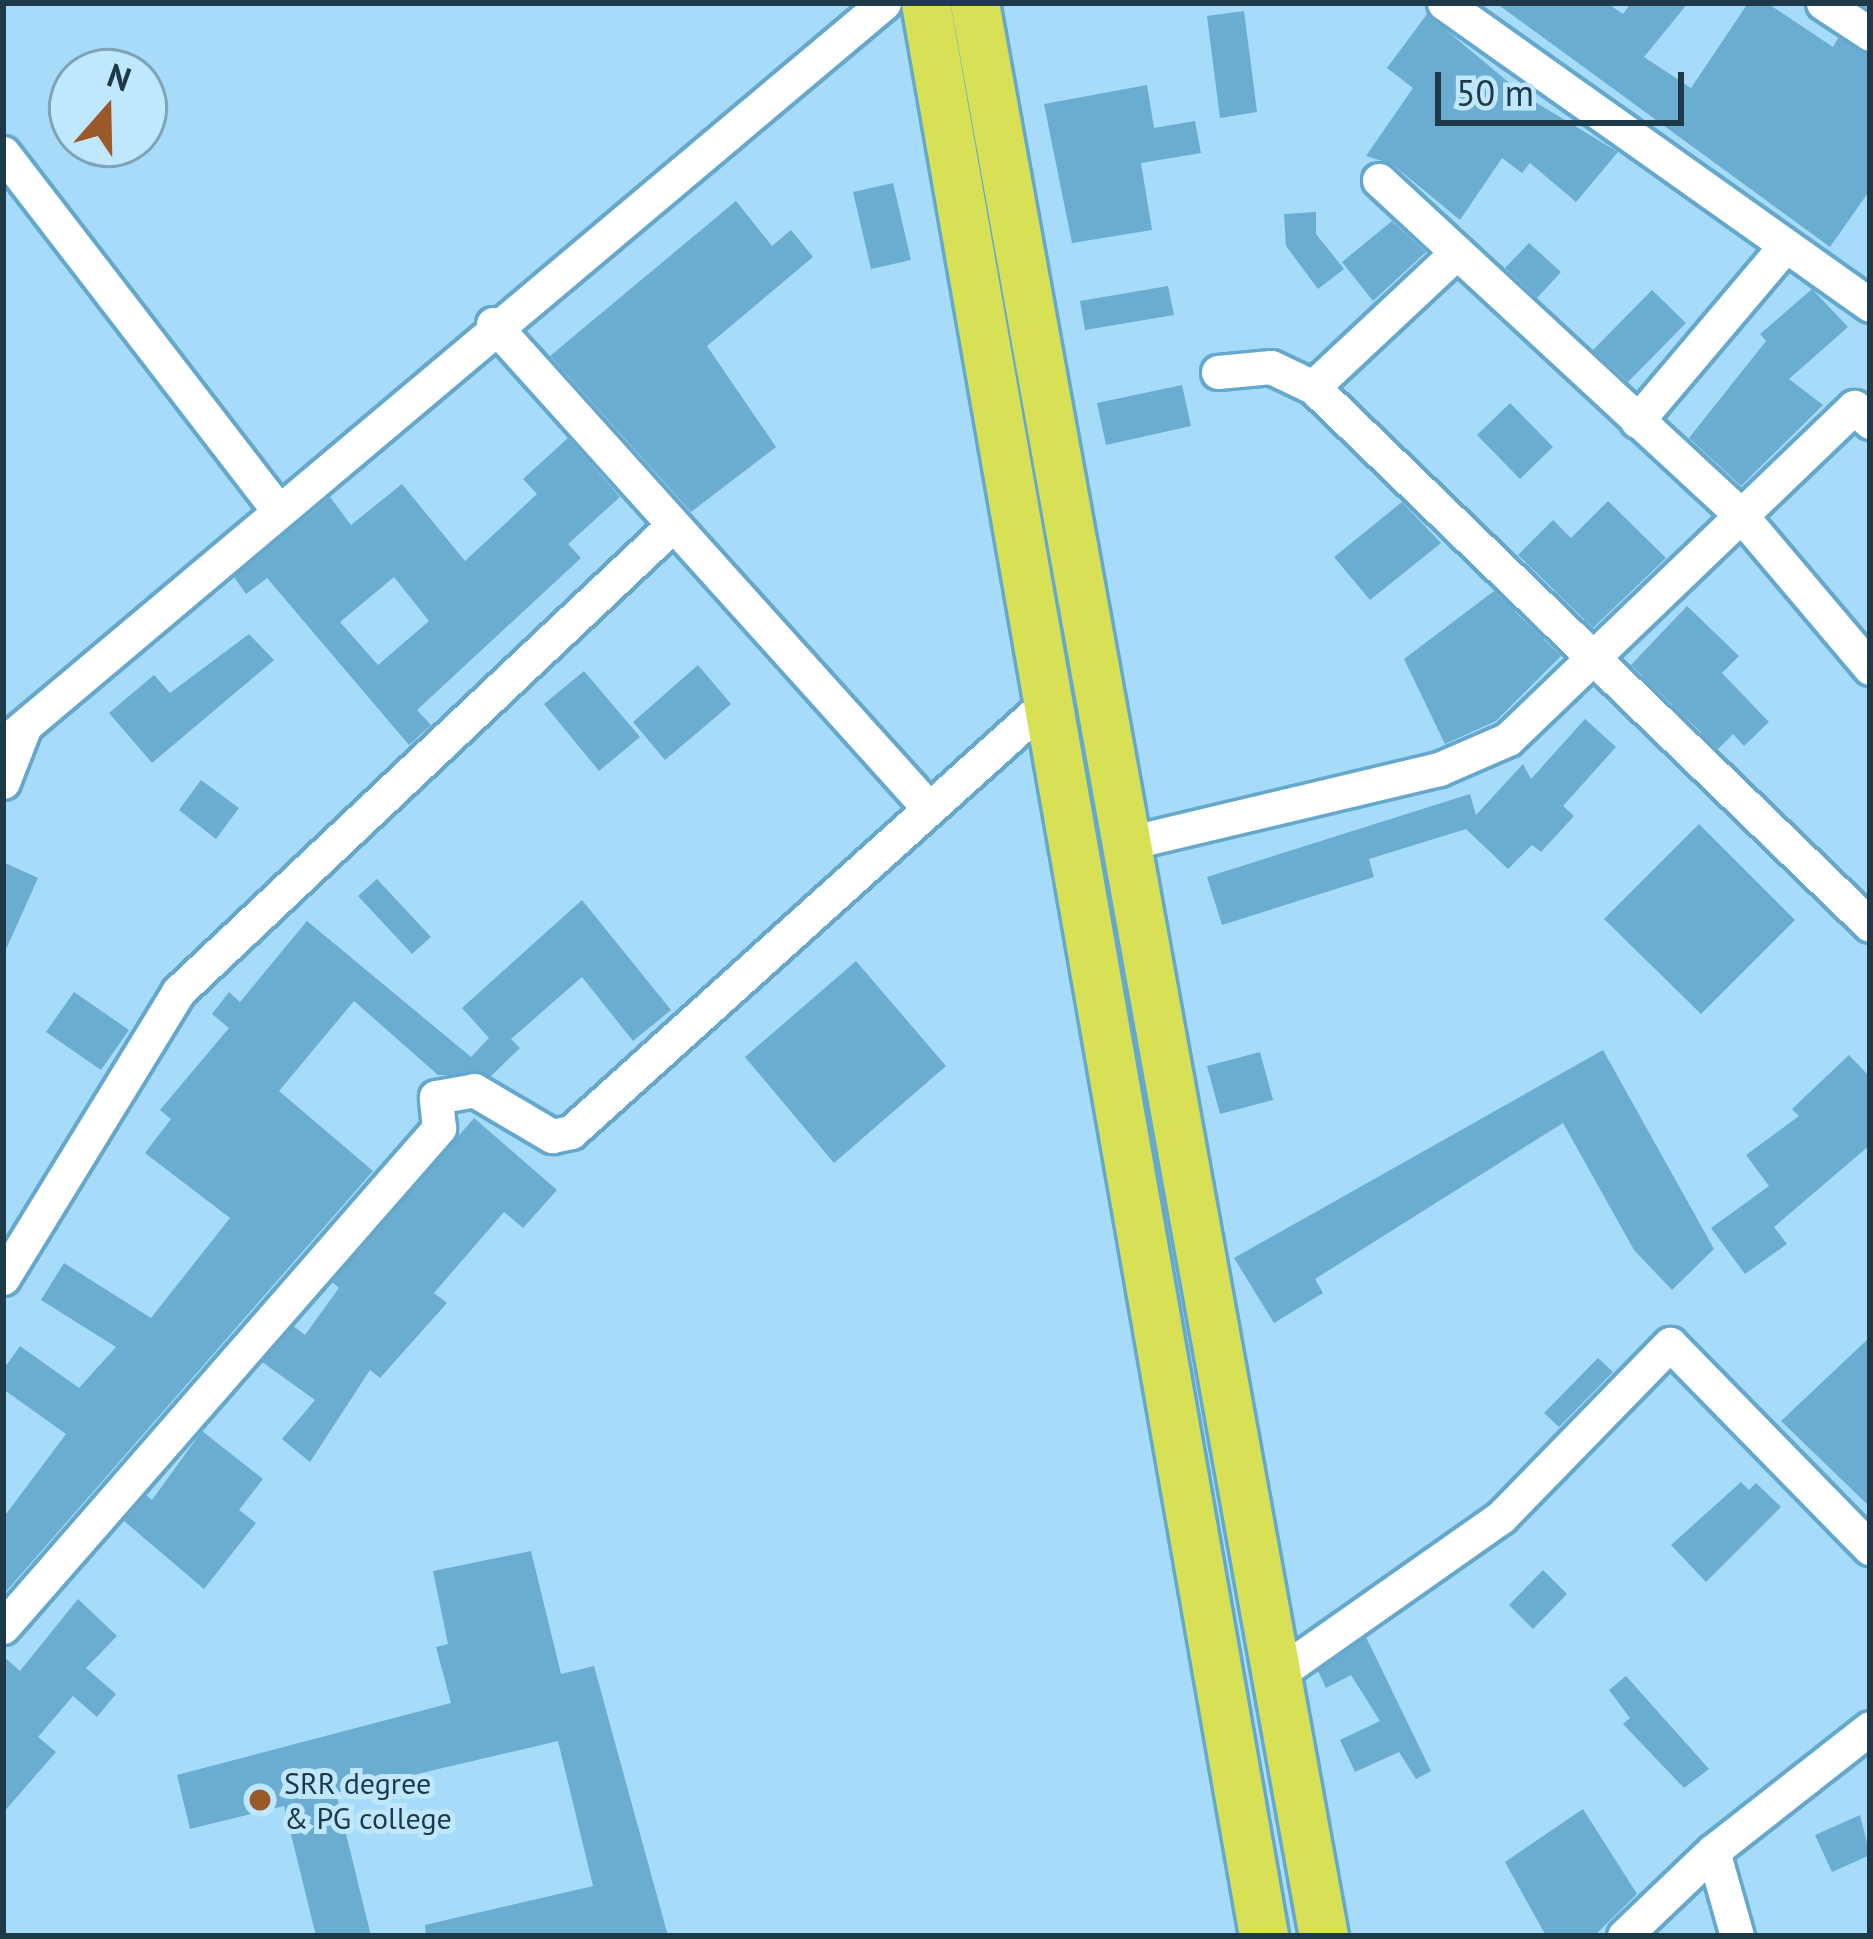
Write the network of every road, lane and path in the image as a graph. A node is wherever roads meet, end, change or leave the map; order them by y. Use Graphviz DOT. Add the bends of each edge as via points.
graph roads {
  1 [pos="884,3"];
  2 [pos="926,3"];
  3 [pos="975,3"];
  4 [pos="1823,3"];
  5 [pos="1449,4"];
  6 [pos="1870,34"];
  7 [pos="3,153"];
  8 [pos="1378,180"];
  9 [pos="1783,248"];
  10 [pos="1456,253"];
  11 [pos="1870,305"];
  12 [pos="493,324"];
  13 [pos="1218,371"];
  14 [pos="1313,387"];
  15 [pos="1865,405"];
  16 [pos="1637,421"];
  17 [pos="276,508"];
  18 [pos="1739,513"];
  19 [pos="671,527"];
  20 [pos="1597,661"];
  21 [pos="1870,668"];
  22 [pos="1051,699"];
  23 [pos="14,735"];
  24 [pos="3,782"];
  25 [pos="925,804"];
  26 [pos="1124,844"];
  27 [pos="1870,925"];
  28 [pos="3,1278"];
  29 [pos="1870,1549"];
  30 [pos="3,1628"];
  31 [pos="1279,1673"];
  32 [pos="1868,1737"];
  33 [pos="1713,1851"];
  34 [pos="1264,1936"];
  35 [pos="1324,1936"];
  36 [pos="1624,1936"];
  37 [pos="1737,1936"];
  1 -- 12 [label="street"];
  2 -- 22 [label="highway"];
  3 -- 26 [label="highway"];
  4 -- 6 [label="street"];
  5 -- 9 [label="street"];
  7 -- 17 [label="street"];
  8 -- 10 [label="street"];
  9 -- 11 [label="street"];
  9 -- 16 [label="street"];
  10 -- 14 [label="street"];
  10 -- 16 [label="street"];
  12 -- 17 [label="street"];
  12 -- 19 [label="street"];
  13 -- 14 [label="street" via="1270,367"];
  14 -- 20 [label="street"];
  15 -- 18 [label="street"];
  16 -- 18 [label="street"];
  17 -- 23 [label="street"];
  18 -- 20 [label="street"];
  18 -- 21 [label="street"];
  19 -- 25 [label="street"];
  19 -- 28 [label="street" via="178,992"];
  20 -- 26 [label="street" via="1478,755"];
  20 -- 27 [label="street"];
  22 -- 25 [label="street"];
  22 -- 34 [label="highway"];
  23 -- 24 [label="street"];
  25 -- 30 [label="street" via="571,1132 552,1136 474,1090 436,1097 439,1128"];
  26 -- 31 [label="highway"];
  29 -- 31 [label="street" via="1670,1344 1501,1517"];
  31 -- 35 [label="highway"];
  32 -- 33 [label="street"];
  33 -- 36 [label="street"];
  33 -- 37 [label="street"];
}
